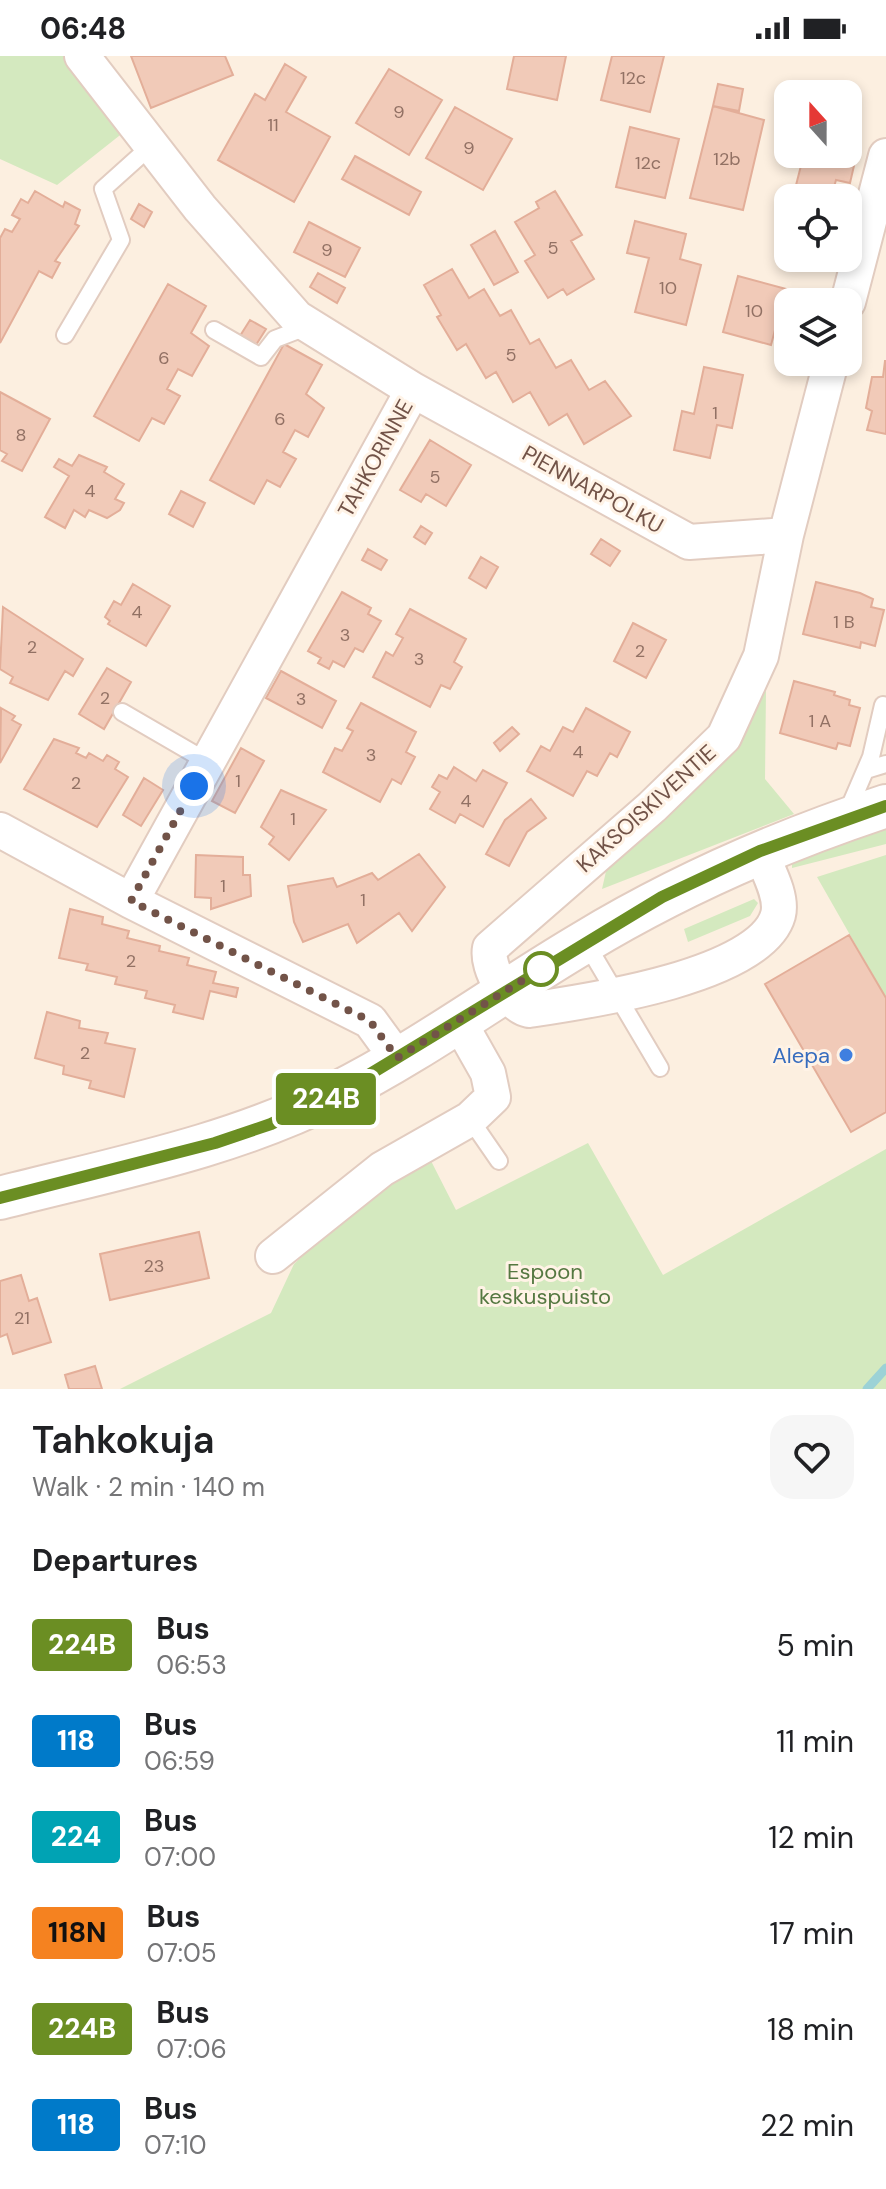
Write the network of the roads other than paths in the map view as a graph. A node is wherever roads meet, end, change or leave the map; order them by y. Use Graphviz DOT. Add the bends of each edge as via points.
graph roads {
  1 [pos="82,56"];
  2 [pos="152,145"];
  3 [pos="886,156"];
  4 [pos="852,288"];
  5 [pos="310,326"];
  6 [pos="214,330"];
  7 [pos="65,335"];
  8 [pos="827,376"];
  9 [pos="413,390"];
  10 [pos="786,535"];
  11 [pos="883,705"];
  12 [pos="122,712"];
  13 [pos="208,762"];
  14 [pos="886,764"];
  15 [pos="866,770"];
  16 [pos="886,806"];
  17 [pos="844,820"];
  18 [pos="0,830"];
  19 [pos="760,851"];
  20 [pos="131,901"];
  21 [pos="585,941"];
  22 [pos="505,991"];
  23 [pos="616,997"];
  24 [pos="458,1020"];
  25 [pos="397,1058"];
  26 [pos="660,1068"];
  27 [pos="470,1119"];
  28 [pos="499,1161"];
  29 [pos="0,1198"];
  30 [pos="273,1256"];
  1 -- 2 [label="street, TAHKORINNE"];
  2 -- 5 [label="street, TAHKORINNE" via="219,229 297,318"];
  2 -- 7 [label="lane" via="103,189 121,240"];
  3 -- 4 [label="street"];
  5 -- 6 [label="lane" via="275,339 261,357"];
  5 -- 9 [label="street, TAHKORINNE"];
  8 -- 10 [label="street, KAKSOISKIVENTIE"];
  9 -- 10 [label="street, PIENNARPOLKU" via="689,542"];
  9 -- 13 [label="street, TAHKORINNE"];
  10 -- 22 [label="street, KAKSOISKIVENTIE" via="761,656 724,737 490,948 488,958"];
  11 -- 15 [label="lane"];
  12 -- 13 [label="lane"];
  13 -- 20 [label="street, TAHKORINNE"];
  14 -- 15 [label="lane"];
  15 -- 17 [label="lane"];
  16 -- 17 [label="street"];
  17 -- 19 [label="street"];
  18 -- 20 [label="street"];
  19 -- 21 [label="street"];
  19 -- 23 [label="street" via="778,899 779,914 770,930 695,975"];
  20 -- 25 [label="street" via="252,969 370,1021"];
  21 -- 22 [label="street"];
  21 -- 23 [label="lane"];
  22 -- 23 [label="street" via="520,1008 529,1010"];
  22 -- 24 [label="street"];
  23 -- 26 [label="lane"];
  24 -- 25 [label="street"];
  24 -- 27 [label="street" via="492,1085 493,1097"];
  25 -- 29 [label="street" via="271,1124"];
  27 -- 28 [label="lane"];
  27 -- 30 [label="street" via="382,1169"];
}
